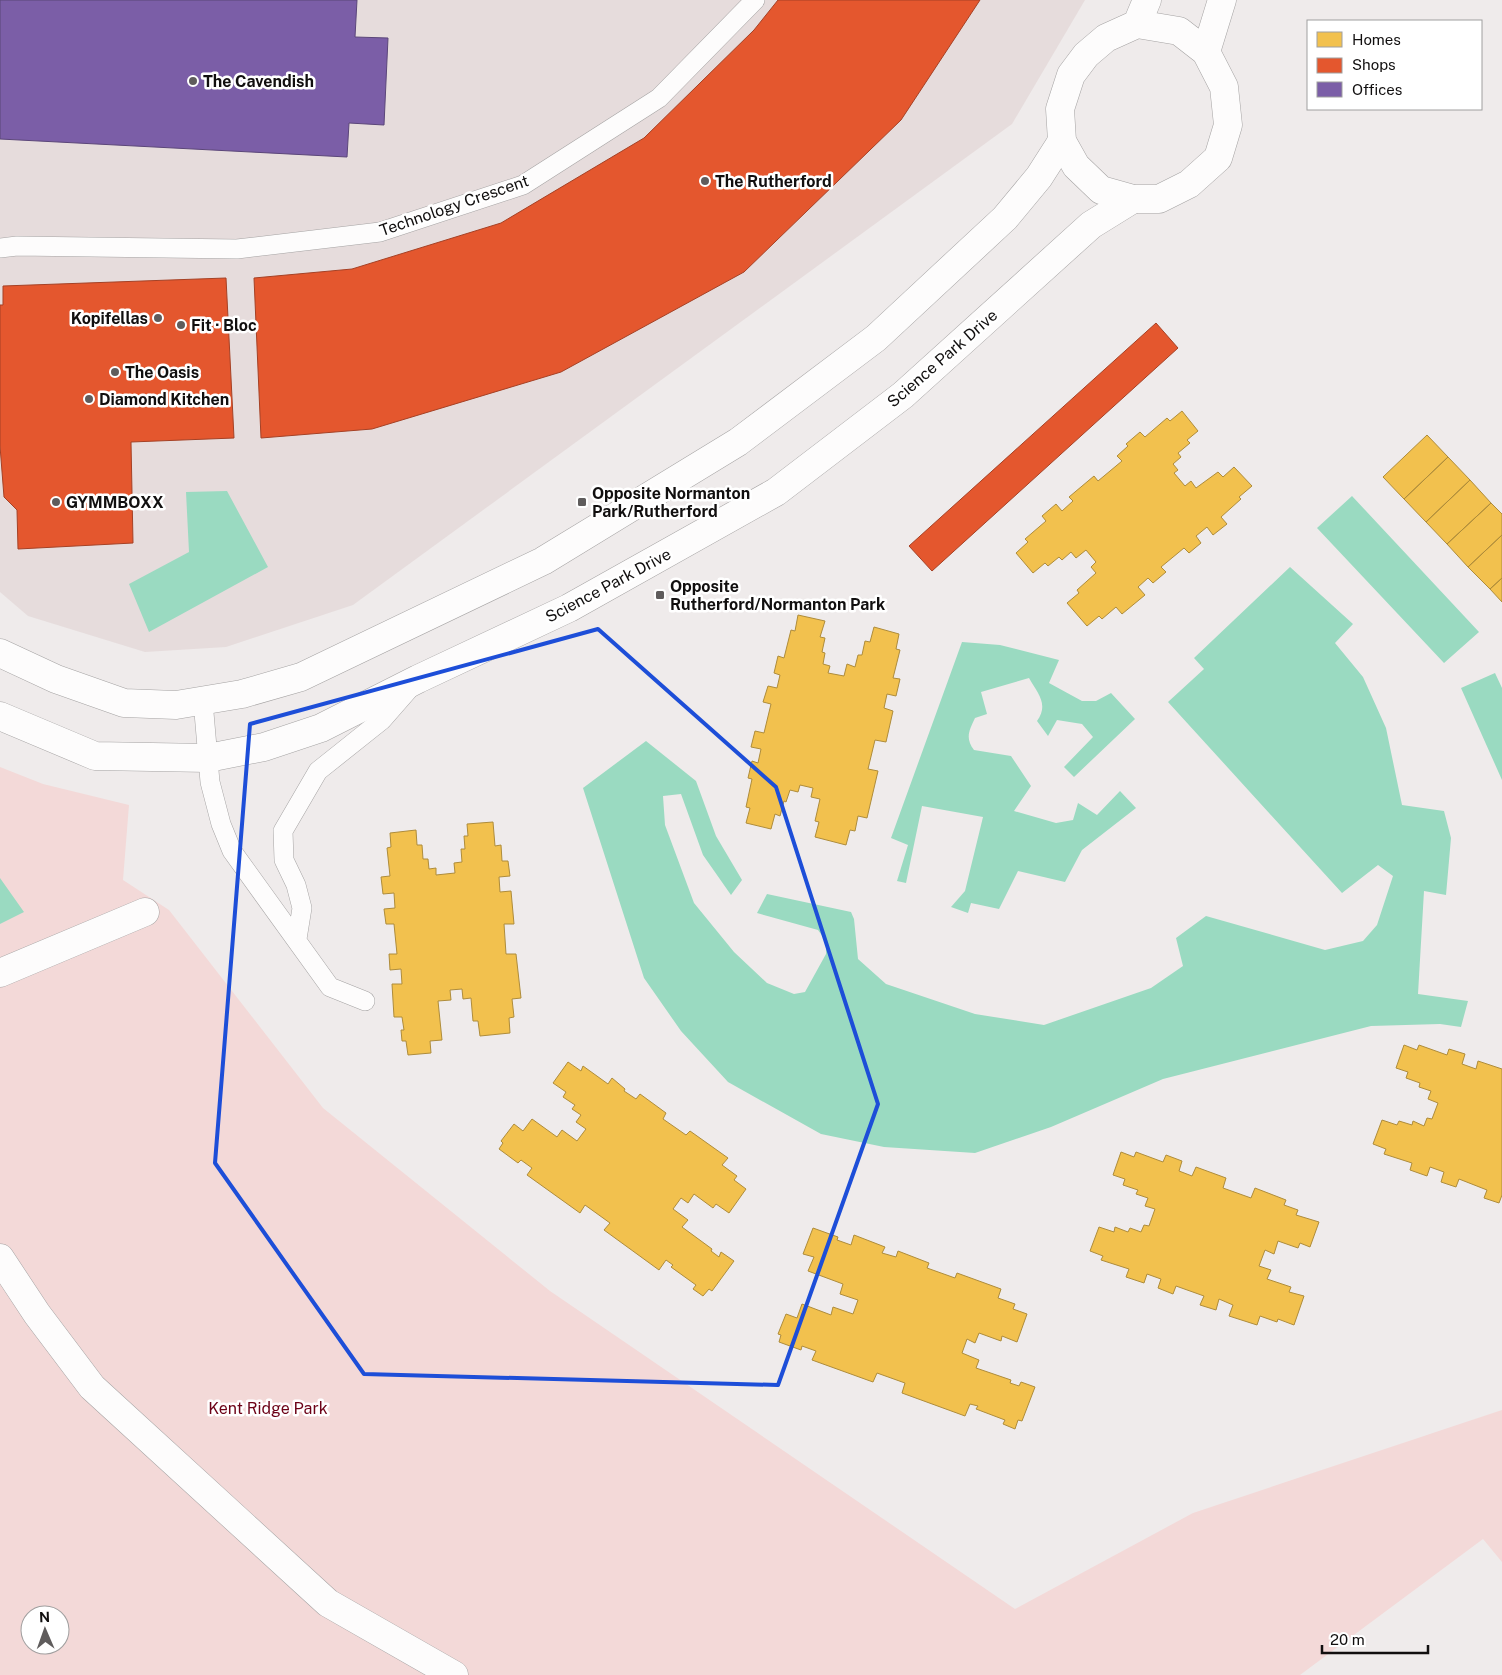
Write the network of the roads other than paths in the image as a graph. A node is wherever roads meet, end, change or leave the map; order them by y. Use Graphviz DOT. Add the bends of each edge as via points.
graph roads {
  1 [pos="755,0"];
  2 [pos="1222,0"];
  3 [pos="1142,12"];
  4 [pos="1206,52"];
  5 [pos="1062,141"];
  6 [pos="1133,199"];
  7 [pos="0,248"];
  8 [pos="0,653"];
  9 [pos="418,679"];
  10 [pos="203,700"];
  11 [pos="0,716"];
  12 [pos="208,758"];
  13 [pos="145,912"];
  14 [pos="297,939"];
  15 [pos="0,973"];
  16 [pos="365,1001"];
  17 [pos="0,1258"];
  18 [pos="454,1675"];
  1 -- 7 [label="lane, Technology Crescent" via="659,98 514,188 380,232 238,249"];
  2 -- 4 [label="main road"];
  3 -- 4 [label="main road" via="1179,32"];
  3 -- 5 [label="main road" via="1086,55 1071,75 1060,110"];
  4 -- 6 [label="main road" via="1224,87 1228,126 1218,158 1189,184 1159,199"];
  5 -- 6 [label="main road" via="1076,166 1102,190"];
  5 -- 10 [label="main road" via="1039,177 998,225 876,338 738,442 534,565 301,677 242,694"];
  6 -- 9 [label="main road, Science Park Drive" via="1092,225 903,395 776,492 569,608"];
  8 -- 10 [label="main road" via="56,679 124,703 176,705"];
  9 -- 12 [label="main road, Science Park Drive" via="321,728 264,747"];
  9 -- 14 [label="lane" via="382,720 318,771 283,831 284,860 302,908"];
  10 -- 12 [label="lane"];
  11 -- 12 [label="main road, Science Park Drive" via="95,756"];
  12 -- 14 [label="lane" via="210,782 232,851"];
  13 -- 15 [label="main road"];
  14 -- 16 [label="lane" via="330,987"];
  17 -- 18 [label="main road" via="92,1386 328,1603"];
}
